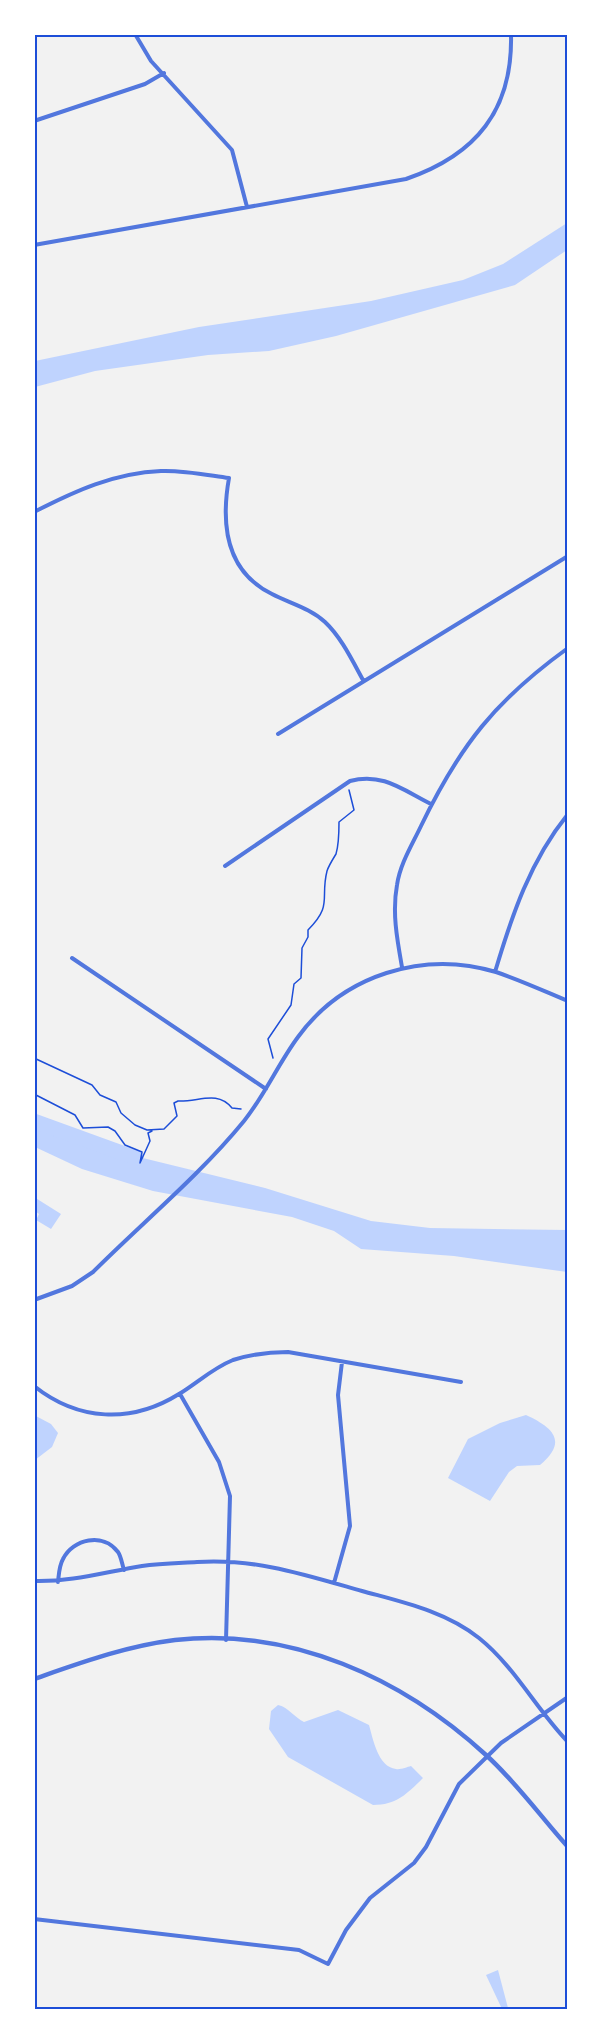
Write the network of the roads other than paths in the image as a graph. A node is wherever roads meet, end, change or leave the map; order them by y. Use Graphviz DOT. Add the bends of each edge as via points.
graph roads {
  1 [pos="135,34"];
  2 [pos="511,34"];
  3 [pos="164,73"];
  4 [pos="34,121"];
  5 [pos="247,207"];
  6 [pos="34,245"];
  7 [pos="34,512"];
  8 [pos="567,556"];
  9 [pos="567,648"];
  10 [pos="363,680"];
  11 [pos="278,734"];
  12 [pos="431,804"];
  13 [pos="567,814"];
  14 [pos="225,866"];
  15 [pos="72,958"];
  16 [pos="402,967"];
  17 [pos="495,972"];
  18 [pos="567,1001"];
  19 [pos="266,1089"];
  20 [pos="34,1300"];
  21 [pos="342,1362"];
  22 [pos="461,1383"];
  23 [pos="34,1386"];
  24 [pos="180,1394"];
  25 [pos="230,1562"];
  26 [pos="124,1570"];
  27 [pos="34,1581"];
  28 [pos="58,1582"];
  29 [pos="334,1583"];
  30 [pos="226,1640"];
  31 [pos="34,1679"];
  32 [pos="567,1698"];
  33 [pos="544,1712"];
  34 [pos="567,1742"];
  35 [pos="488,1757"];
  36 [pos="567,1847"];
  37 [pos="34,1919"];
  1 -- 3 [label="street" via="143,50"];
  2 -- 5 [label="street" via="502,99 474,141 454,158 406,179"];
  3 -- 4 [label="street" via="145,84"];
  3 -- 5 [label="street" via="232,150"];
  5 -- 6 [label="street"];
  7 -- 10 [label="street" via="97,482 131,474 163,471 230,478 224,508 229,546 236,560 269,593 324,621"];
  8 -- 10 [label="street"];
  9 -- 12 [label="street" via="521,684 488,717 467,743"];
  10 -- 11 [label="street"];
  12 -- 14 [label="street" via="385,779 362,777 350,781"];
  12 -- 16 [label="street" via="396,886 395,930"];
  13 -- 17 [label="street" via="531,870 514,909"];
  15 -- 19 [label="street"];
  16 -- 17 [label="street" via="436,964"];
  16 -- 19 [label="street" via="349,990 316,1016"];
  17 -- 18 [label="street"];
  19 -- 20 [label="street" via="214,1156 93,1272 72,1286"];
  21 -- 22 [label="street"];
  21 -- 24 [label="street" via="288,1352 261,1353 215,1369"];
  21 -- 29 [label="street" via="338,1395 350,1526"];
  23 -- 24 [label="street" via="62,1405 107,1415 138,1413"];
  24 -- 25 [label="street" via="226,1479 231,1514"];
  25 -- 26 [label="street"];
  25 -- 29 [label="street" via="267,1564"];
  25 -- 30 [label="street"];
  26 -- 28 [label="street"];
  26 -- 28 [label="street" via="118,1553 109,1544 92,1539 67,1551"];
  27 -- 28 [label="street"];
  29 -- 33 [label="street" via="418,1606 462,1626 502,1660"];
  30 -- 31 [label="street" via="176,1640 136,1647"];
  30 -- 35 [label="street" via="320,1654 377,1678 416,1701"];
  32 -- 33 [label="street"];
  33 -- 34 [label="street"];
  33 -- 35 [label="street"];
  35 -- 36 [label="street"];
  35 -- 37 [label="street" via="459,1784 414,1863 370,1898 346,1930 328,1964 298,1950"];
}
